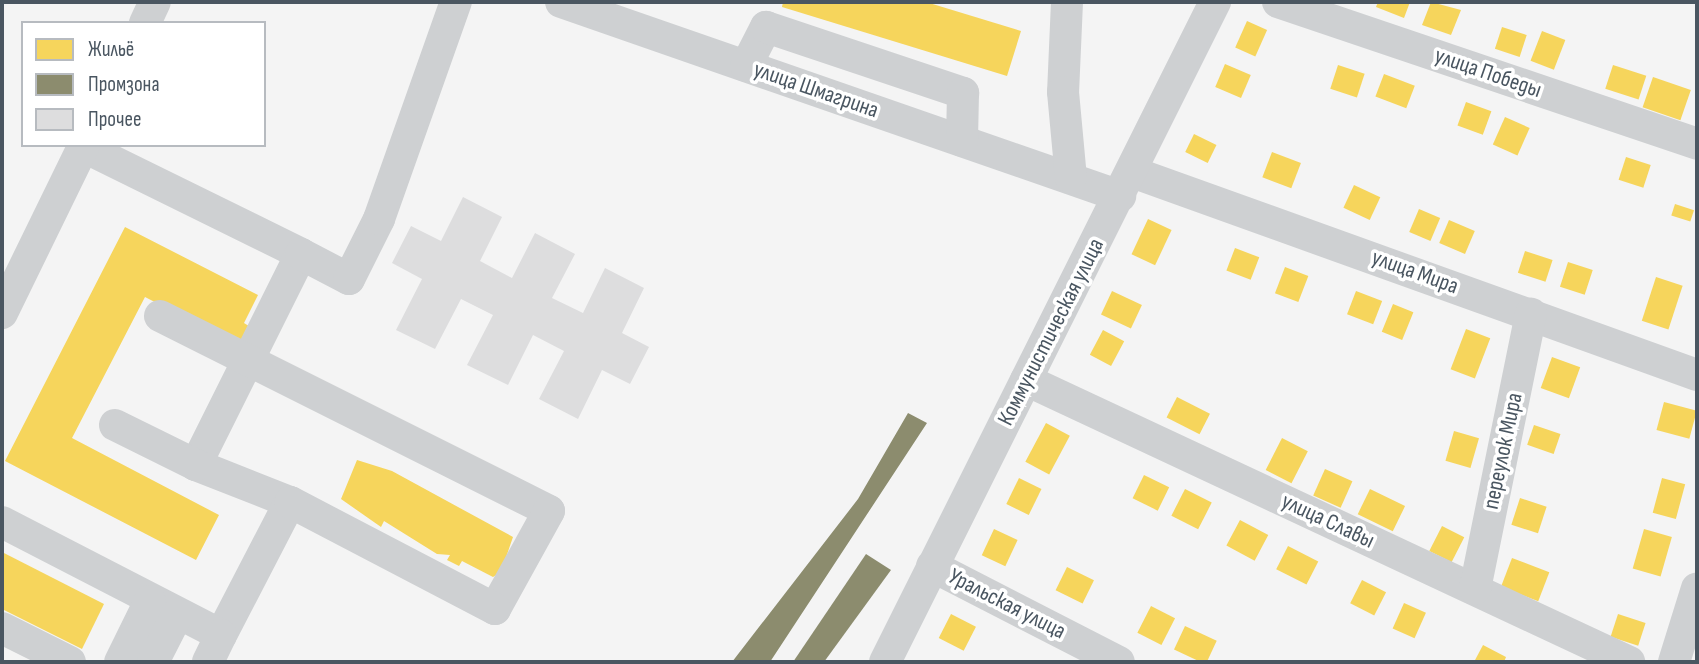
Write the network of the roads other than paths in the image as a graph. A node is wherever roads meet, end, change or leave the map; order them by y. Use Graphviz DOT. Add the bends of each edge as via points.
graph roads {
  1 [pos="155,2"];
  2 [pos="456,2"];
  3 [pos="561,2"];
  4 [pos="1067,2"];
  5 [pos="1215,2"];
  6 [pos="1278,2"];
  7 [pos="146,21"];
  8 [pos="746,66"];
  9 [pos="962,141"];
  10 [pos="1697,144"];
  11 [pos="84,147"];
  12 [pos="86,147"];
  13 [pos="1070,178"];
  14 [pos="1126,184"];
  15 [pos="301,254"];
  16 [pos="2,313"];
  17 [pos="1531,314"];
  18 [pos="160,316"];
  19 [pos="248,360"];
  20 [pos="1697,375"];
  21 [pos="1026,380"];
  22 [pos="115,425"];
  23 [pos="196,465"];
  24 [pos="290,502"];
  25 [pos="2,522"];
  26 [pos="932,566"];
  27 [pos="1697,588"];
  28 [pos="1475,589"];
  29 [pos="164,608"];
  30 [pos="1692,624"];
  31 [pos="2,628"];
  32 [pos="214,648"];
  33 [pos="70,662"];
  34 [pos="120,662"];
  35 [pos="153,662"];
  36 [pos="884,662"];
  37 [pos="1119,662"];
  38 [pos="1629,662"];
  39 [pos="1674,662"];
  1 -- 7 [label="street"];
  2 -- 15 [label="street" via="379,219 349,279"];
  3 -- 8 [label="street, улица Шмагрина"];
  4 -- 13 [label="street" via="1063,92"];
  5 -- 14 [label="street, Коммунистическая улица"];
  6 -- 10 [label="street, улица Победы"];
  8 -- 9 [label="street, улица Шмагрина"];
  8 -- 9 [label="street" via="766,27 963,93"];
  9 -- 13 [label="street, улица Шмагрина"];
  11 -- 16 [label="street"];
  12 -- 15 [label="street"];
  13 -- 14 [label="street, улица Мира"];
  14 -- 17 [label="street, улица Мира"];
  14 -- 21 [label="street, Коммунистическая улица"];
  15 -- 19 [label="street"];
  17 -- 20 [label="street, улица Мира"];
  17 -- 28 [label="street, переулок Мира"];
  18 -- 19 [label="street"];
  19 -- 23 [label="street"];
  19 -- 24 [label="street" via="549,511 495,609"];
  21 -- 26 [label="street, Коммунистическая улица"];
  21 -- 28 [label="street, улица Славы"];
  22 -- 23 [label="street"];
  23 -- 24 [label="street"];
  24 -- 32 [label="street"];
  25 -- 29 [label="street"];
  26 -- 36 [label="street, Коммунистическая улица"];
  26 -- 37 [label="street, Уральская улица"];
  27 -- 30 [label="street"];
  28 -- 38 [label="street, улица Славы"];
  29 -- 32 [label="street"];
  29 -- 34 [label="street"];
  29 -- 35 [label="street"];
  30 -- 39 [label="street"];
  31 -- 33 [label="street"];
}
